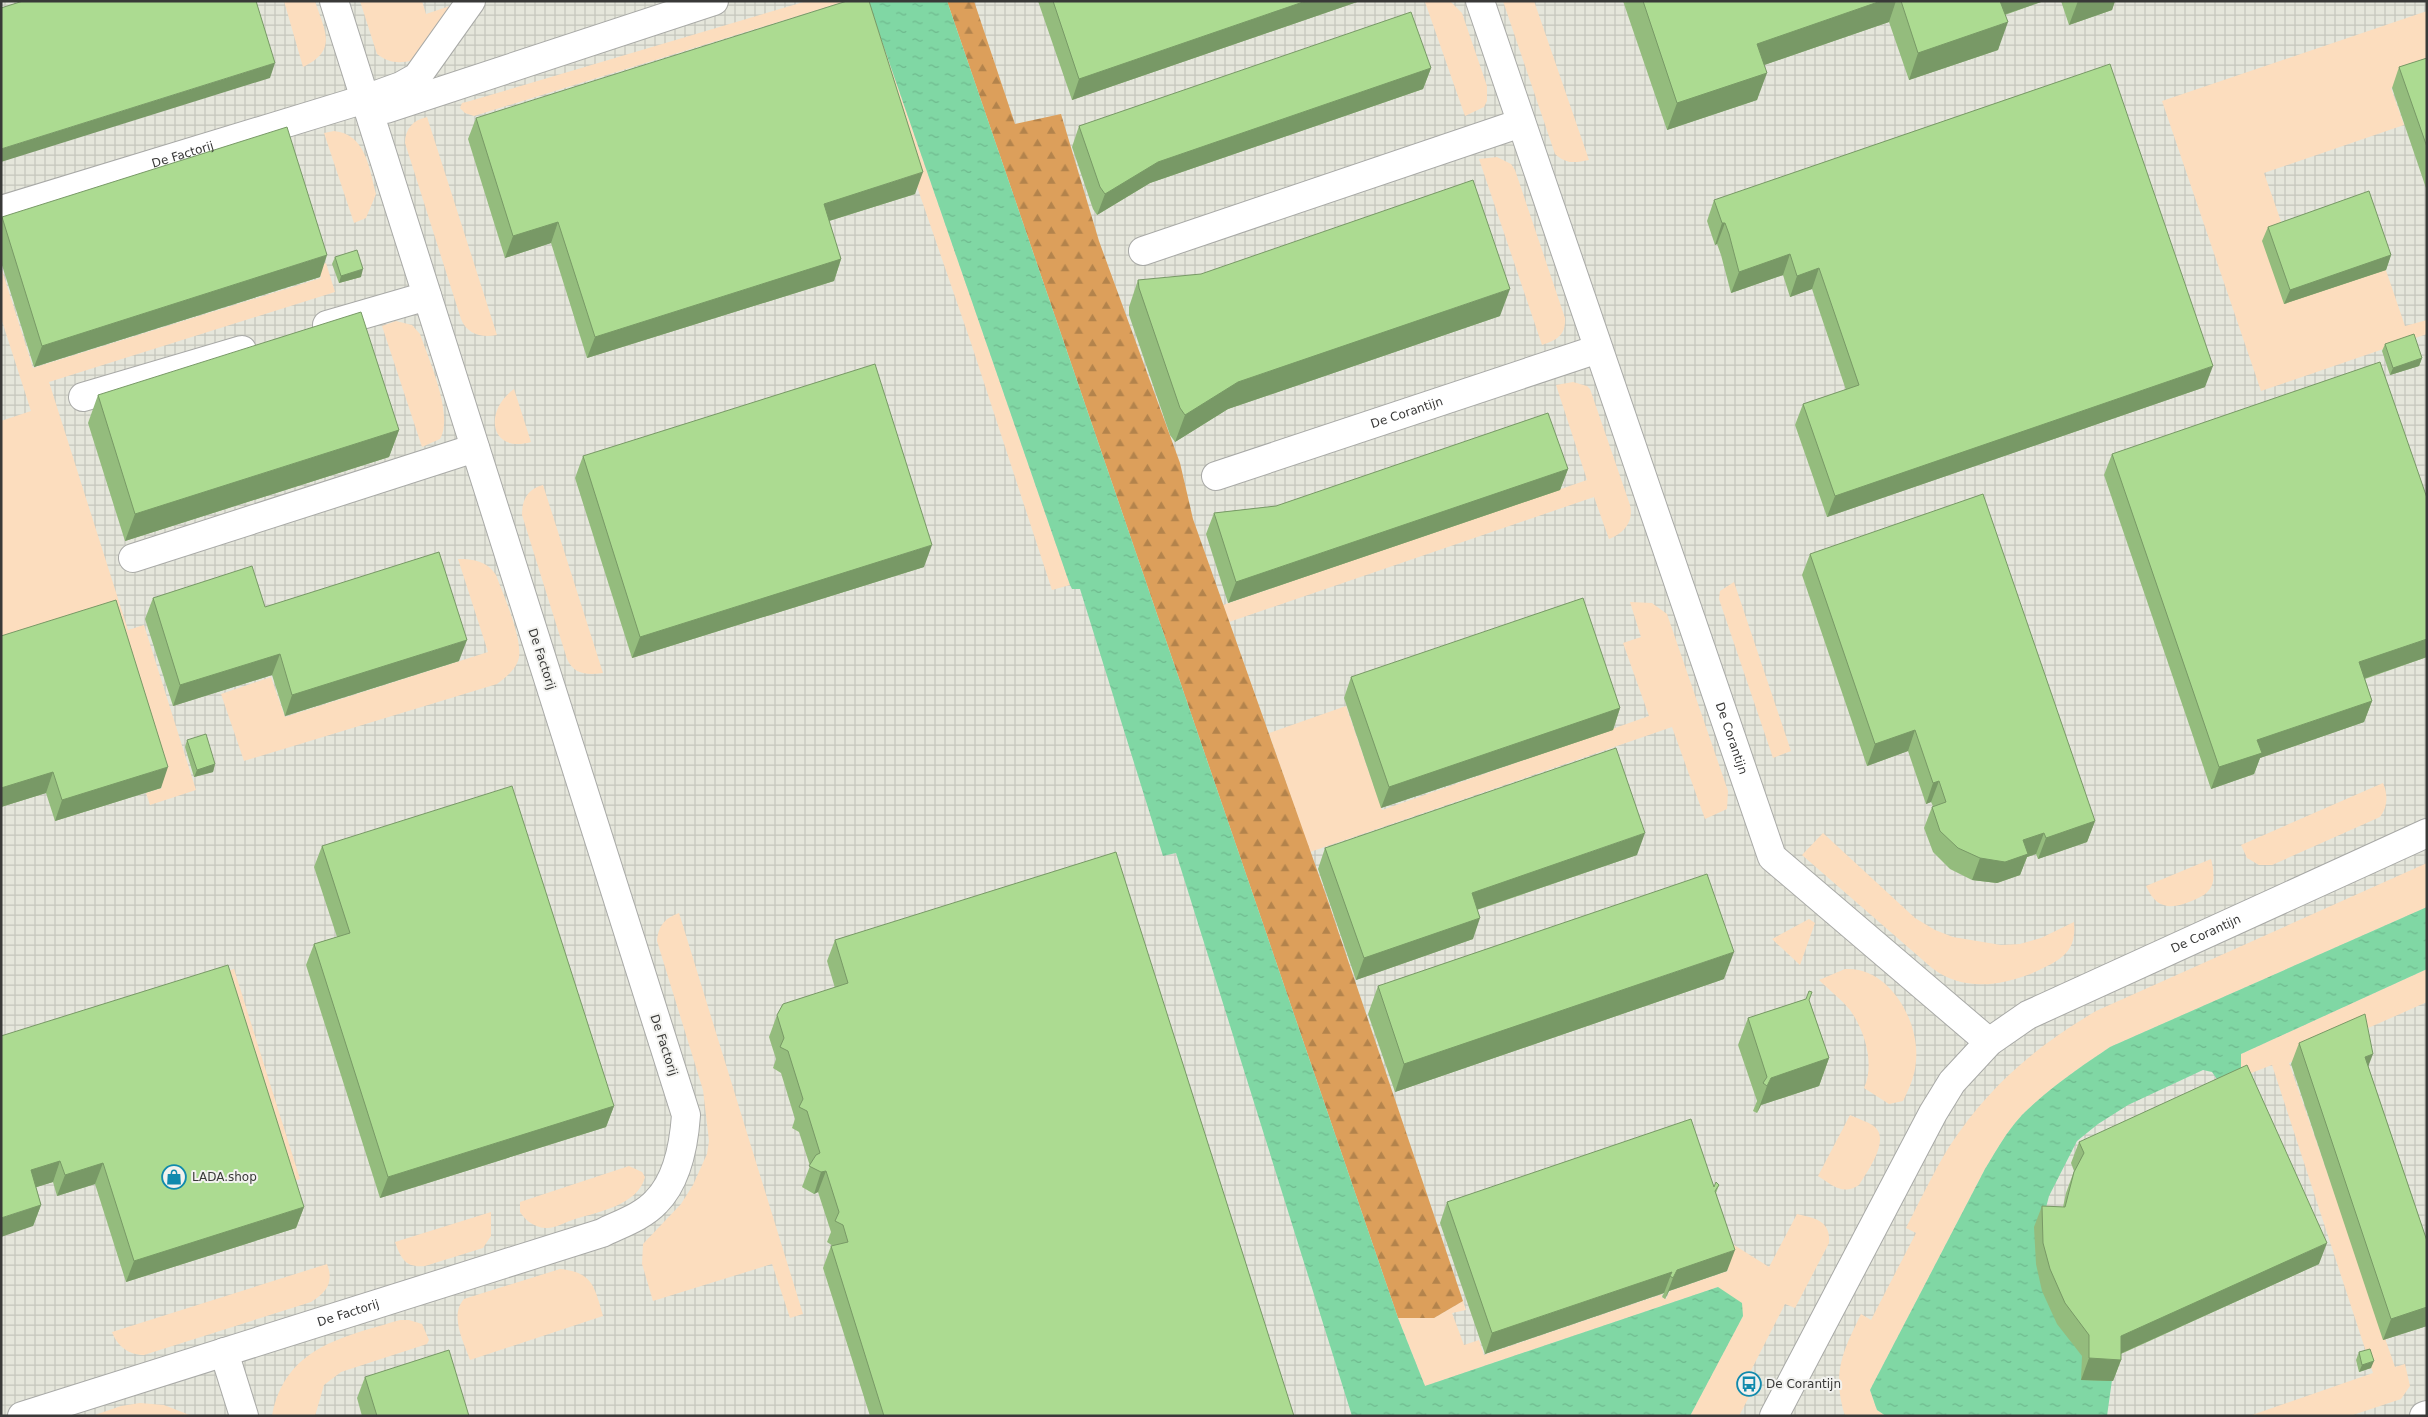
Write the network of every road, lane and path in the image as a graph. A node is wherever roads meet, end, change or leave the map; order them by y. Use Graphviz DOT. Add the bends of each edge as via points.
graph roads {
  1 [pos="334,1"];
  2 [pos="714,1"];
  3 [pos="1480,1"];
  4 [pos="469,2"];
  5 [pos="368,107"];
  6 [pos="1521,123"];
  7 [pos="1,210"];
  8 [pos="1143,251"];
  9 [pos="427,296"];
  10 [pos="303,332"];
  11 [pos="265,344"];
  12 [pos="1598,348"];
  13 [pos="83,397"];
  14 [pos="475,448"];
  15 [pos="1216,476"];
  16 [pos="133,558"];
  17 [pos="2427,832"];
  18 [pos="1989,1042"];
  19 [pos="224,1352"];
  20 [pos="22,1416"];
  21 [pos="244,1416"];
  22 [pos="1774,1416"];
  1 -- 5 [label="street, De Factorij"];
  2 -- 5 [label="street"];
  3 -- 6 [label="street, De Corantijn"];
  4 -- 5 [label="street" via="417,77"];
  5 -- 7 [label="street, De Factorij"];
  5 -- 9 [label="street, De Factorij"];
  6 -- 8 [label="street"];
  6 -- 12 [label="street, De Corantijn"];
  9 -- 10 [label="street"];
  9 -- 14 [label="street, De Factorij"];
  11 -- 13 [label="street"];
  12 -- 15 [label="street, De Corantijn"];
  12 -- 18 [label="street, De Corantijn" via="1772,857"];
  14 -- 16 [label="street"];
  14 -- 19 [label="street, De Factorij" via="686,1115 681,1153 667,1186 656,1202 637,1217 602,1233"];
  17 -- 18 [label="street, De Corantijn" via="2028,1015"];
  18 -- 22 [label="street, De Corantijn" via="1952,1082 1933,1113"];
  19 -- 20 [label="street, De Factorij"];
  19 -- 21 [label="street"];
}
